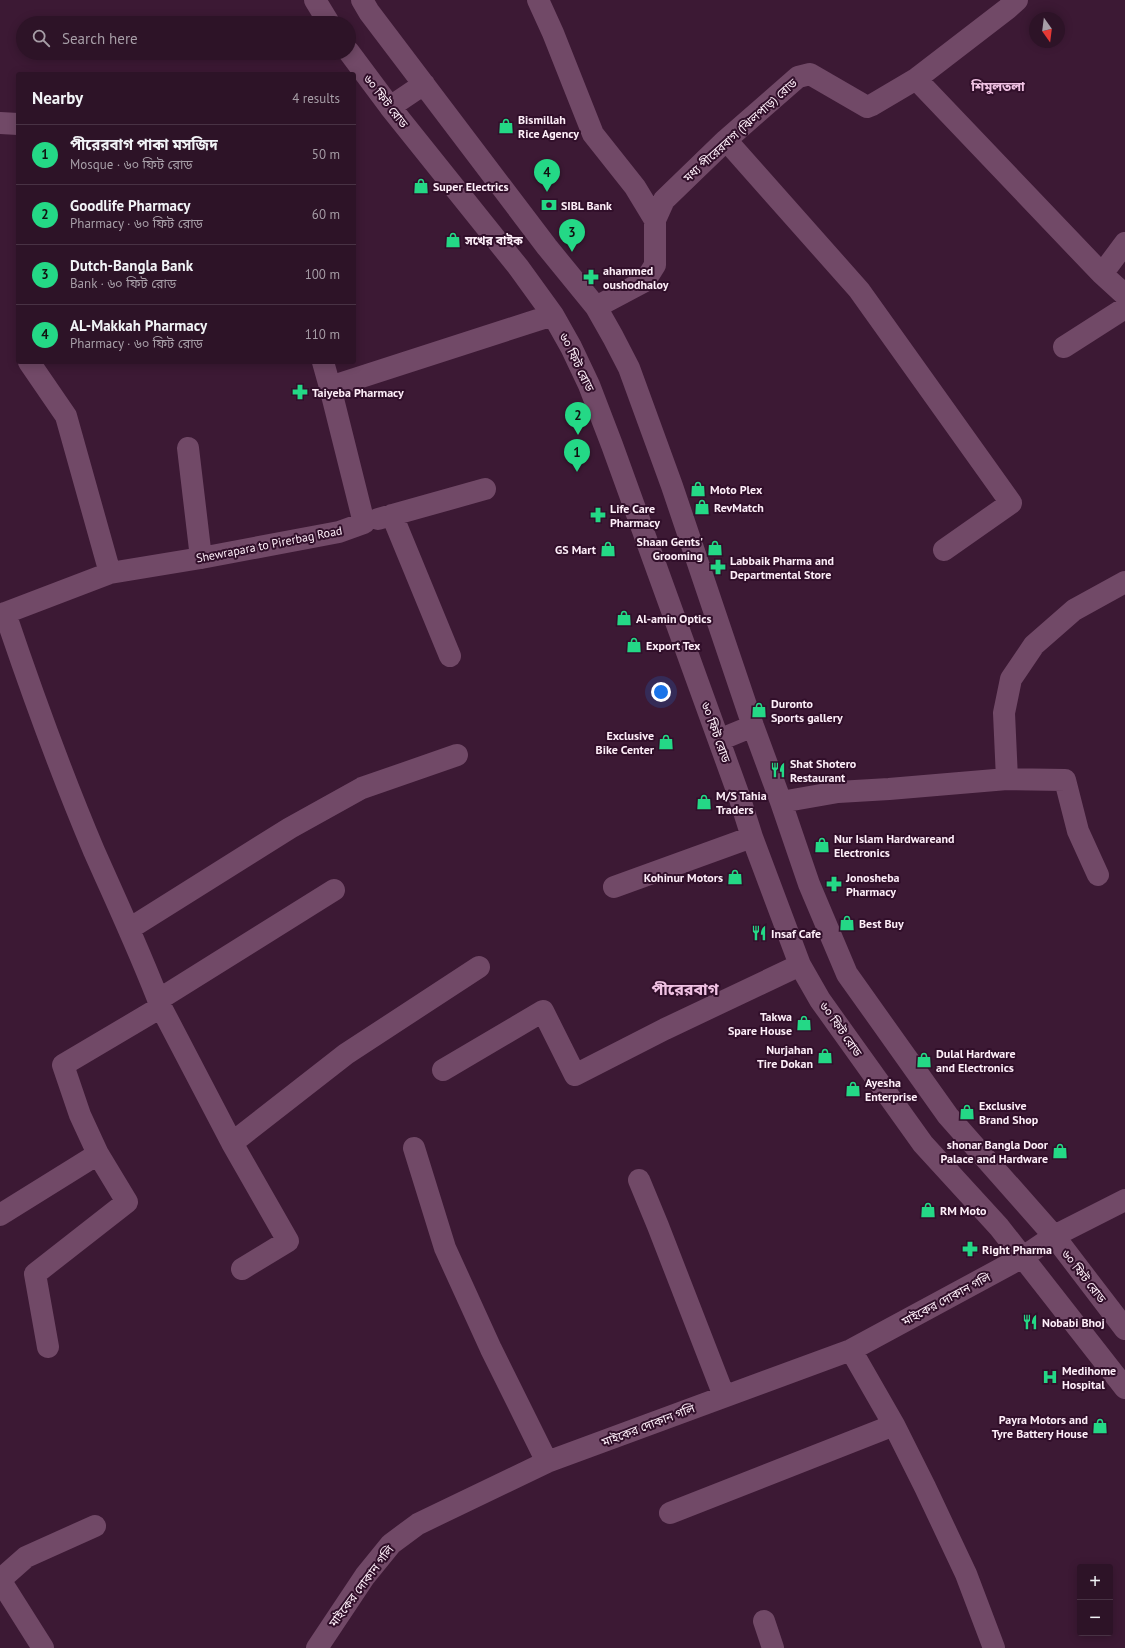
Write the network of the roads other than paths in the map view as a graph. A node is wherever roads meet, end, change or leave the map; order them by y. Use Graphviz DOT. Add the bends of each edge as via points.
graph roads {
  1 [pos="315,0"];
  2 [pos="362,0"];
  3 [pos="538,0"];
  4 [pos="1017,0"];
  5 [pos="325,16"];
  6 [pos="355,60"];
  7 [pos="916,79"];
  8 [pos="424,84"];
  9 [pos="390,107"];
  10 [pos="0,123"];
  11 [pos="16,124"];
  12 [pos="726,140"];
  13 [pos="655,220"];
  14 [pos="1125,243"];
  15 [pos="1102,274"];
  16 [pos="1125,295"];
  17 [pos="596,306"];
  18 [pos="1125,308"];
  19 [pos="553,315"];
  20 [pos="1064,347"];
  21 [pos="30,364"];
  22 [pos="324,364"];
  23 [pos="330,387"];
  24 [pos="188,448"];
  25 [pos="484,490"];
  26 [pos="392,515"];
  27 [pos="364,523"];
  28 [pos="944,550"];
  29 [pos="200,558"];
  30 [pos="110,573"];
  31 [pos="1125,582"];
  32 [pos="2,614"];
  33 [pos="450,656"];
  34 [pos="752,726"];
  35 [pos="719,740"];
  36 [pos="457,755"];
  37 [pos="1007,779"];
  38 [pos="781,802"];
  39 [pos="752,837"];
  40 [pos="1098,875"];
  41 [pos="614,887"];
  42 [pos="334,890"];
  43 [pos="129,929"];
  44 [pos="800,965"];
  45 [pos="479,967"];
  46 [pos="160,1003"];
  47 [pos="444,1070"];
  48 [pos="232,1143"];
  49 [pos="414,1148"];
  50 [pos="98,1154"];
  51 [pos="639,1180"];
  52 [pos="1125,1200"];
  53 [pos="0,1215"];
  54 [pos="1054,1236"];
  55 [pos="1023,1257"];
  56 [pos="242,1269"];
  57 [pos="1125,1329"];
  58 [pos="48,1347"];
  59 [pos="851,1350"];
  60 [pos="1125,1388"];
  61 [pos="724,1396"];
  62 [pos="894,1425"];
  63 [pos="547,1462"];
  64 [pos="670,1513"];
  65 [pos="95,1526"];
  66 [pos="0,1580"];
  67 [pos="764,1621"];
  68 [pos="43,1648"];
  69 [pos="317,1648"];
  70 [pos="773,1648"];
  71 [pos="994,1648"];
  1 -- 5 [label="street"];
  2 -- 8 [label="street, ৬০ ফিট রোড"];
  3 -- 13 [label="street" via="593,134 635,187"];
  4 -- 7 [label="street, মধ্য পীরেরবাগ (ঝিলপাড়) রোড"];
  6 -- 9 [label="street, ৬০ ফিট রোড"];
  7 -- 12 [label="street, মধ্য পীরেরবাগ (ঝিলপাড়) রোড" via="867,107 810,74 798,77"];
  7 -- 15 [label="street"];
  8 -- 9 [label="street"];
  8 -- 17 [label="street, ৬০ ফিট রোড" via="547,247"];
  9 -- 19 [label="street, ৬০ ফিট রোড" via="519,268"];
  10 -- 11 [label="street"];
  12 -- 13 [label="street, মধ্য পীরেরবাগ (ঝিলপাড়) রোড" via="664,200"];
  12 -- 28 [label="street" via="859,290 1011,504"];
  13 -- 17 [label="street, মধ্য পীরেরবাগ (ঝিলপাড়) রোড" via="656,265 645,281"];
  14 -- 15 [label="street"];
  15 -- 16 [label="street"];
  17 -- 34 [label="street, ৬০ ফিট রোড" via="629,368 638,392"];
  18 -- 20 [label="street"];
  19 -- 23 [label="street"];
  19 -- 35 [label="street, ৬০ ফিট রোড" via="572,347 599,411"];
  21 -- 30 [label="street" via="66,416"];
  22 -- 23 [label="street"];
  23 -- 27 [label="street"];
  24 -- 29 [label="street"];
  25 -- 26 [label="street, Shewrapara to Pirerbag Road"];
  26 -- 27 [label="street, Shewrapara to Pirerbag Road"];
  26 -- 33 [label="street"];
  27 -- 29 [label="street, Shewrapara to Pirerbag Road" via="339,532"];
  29 -- 30 [label="street, Shewrapara to Pirerbag Road"];
  30 -- 32 [label="street, Shewrapara to Pirerbag Road"];
  31 -- 37 [label="street" via="1074,610 1034,645 1011,679 1004,713"];
  32 -- 43 [label="street" via="94,850"];
  34 -- 35 [label="street"];
  34 -- 38 [label="street, ৬০ ফিট রোড"];
  35 -- 39 [label="street, ৬০ ফিট রোড"];
  36 -- 43 [label="street" via="362,788 290,828"];
  37 -- 38 [label="street" via="838,792"];
  37 -- 40 [label="street" via="1065,780 1078,831"];
  38 -- 54 [label="street, ৬০ ফিট রোড" via="809,884 847,974 948,1116"];
  39 -- 41 [label="street"];
  39 -- 44 [label="street, ৬০ ফিট রোড"];
  42 -- 46 [label="street"];
  43 -- 46 [label="street"];
  44 -- 47 [label="street" via="664,1029 575,1075 543,1011"];
  44 -- 55 [label="street, ৬০ ফিট রোড" via="820,1000 923,1144"];
  45 -- 48 [label="street" via="346,1054"];
  46 -- 48 [label="street"];
  46 -- 50 [label="street" via="62,1065 80,1115"];
  48 -- 56 [label="street" via="288,1241"];
  49 -- 63 [label="street" via="445,1248 491,1350"];
  50 -- 53 [label="street"];
  50 -- 58 [label="street" via="127,1202 35,1274"];
  51 -- 61 [label="street"];
  52 -- 54 [label="street, মাইকের দোকান গলি"];
  54 -- 55 [label="street, মাইকের দোকান গলি"];
  54 -- 57 [label="street, ৬০ ফিট রোড"];
  55 -- 59 [label="street, মাইকের দোকান গলি"];
  55 -- 60 [label="street, ৬০ ফিট রোড"];
  59 -- 61 [label="street, মাইকের দোকান গলি"];
  59 -- 62 [label="street"];
  61 -- 63 [label="street, মাইকের দোকান গলি"];
  62 -- 64 [label="street"];
  62 -- 71 [label="street" via="966,1574"];
  63 -- 69 [label="street, মাইকের দোকান গলি" via="418,1524 390,1544 365,1576"];
  65 -- 66 [label="street" via="26,1558"];
  66 -- 68 [label="street"];
  67 -- 70 [label="street"];
}
